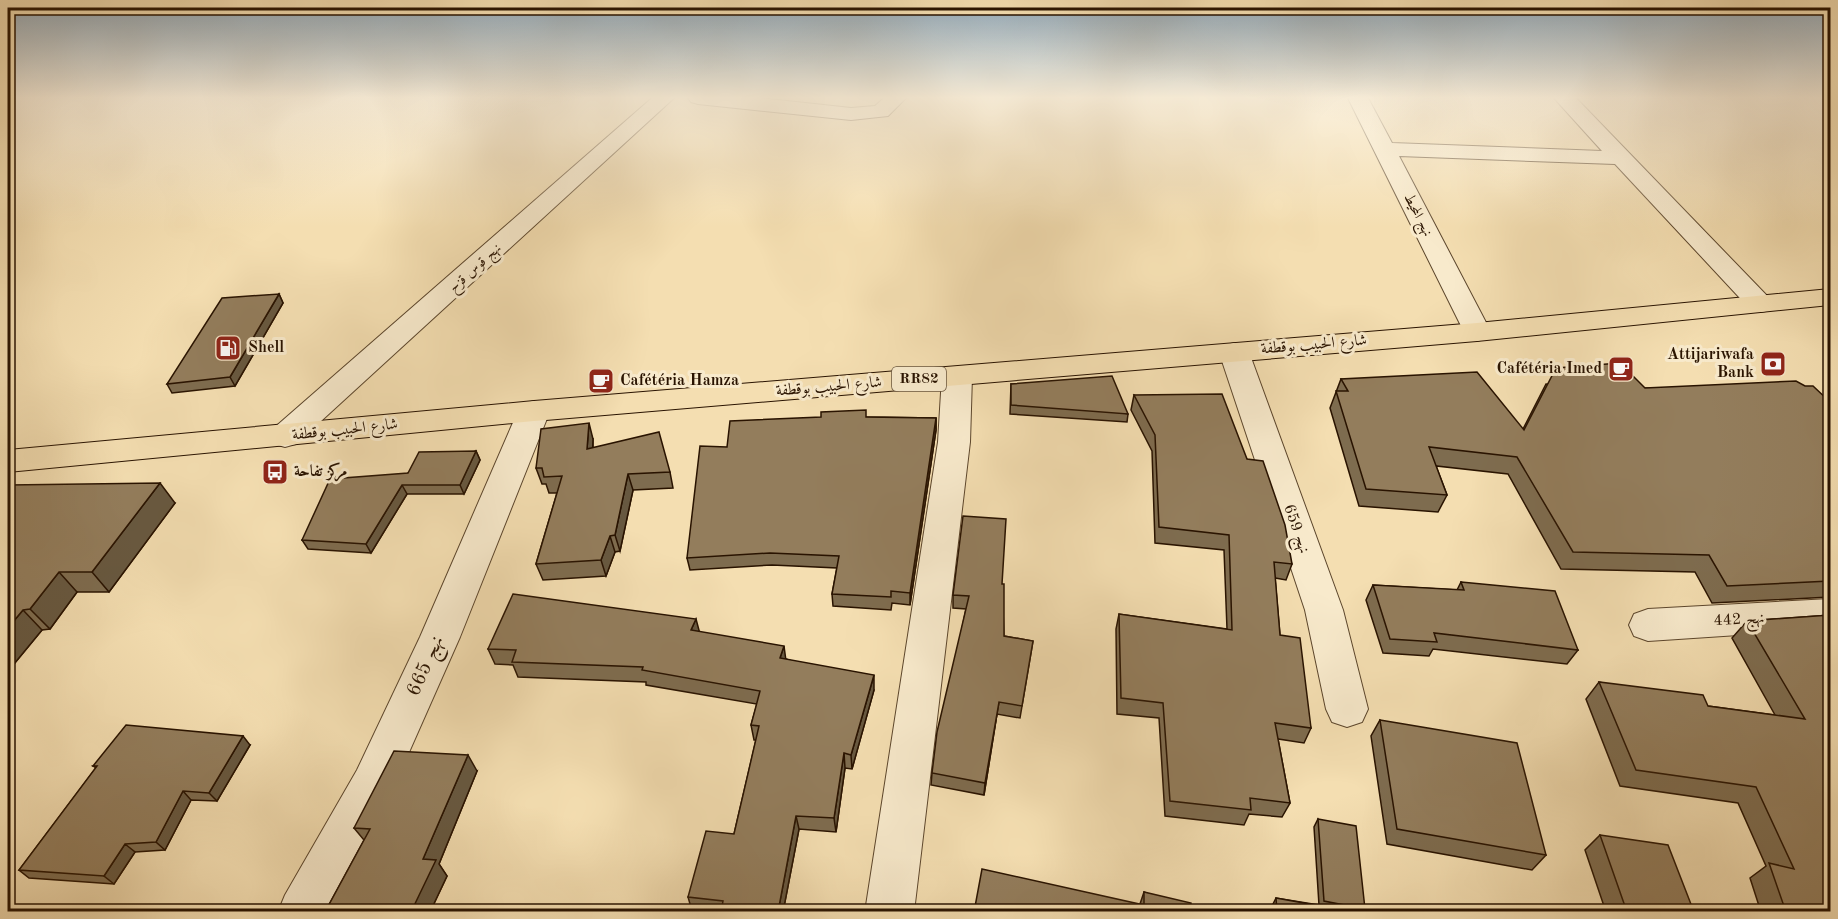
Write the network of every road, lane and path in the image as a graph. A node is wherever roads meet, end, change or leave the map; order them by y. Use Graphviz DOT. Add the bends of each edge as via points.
graph roads {
  1 [pos="616,141"];
  2 [pos="1380,141"];
  3 [pos="1605,141"];
  4 [pos="1384,149"];
  5 [pos="1622,158"];
  6 [pos="1829,299"];
  7 [pos="1761,304"];
  8 [pos="1477,332"];
  9 [pos="1234,352"];
  10 [pos="957,376"];
  11 [pos="534,411"];
  12 [pos="285,436"];
  13 [pos="8,462"];
  14 [pos="1830,614"];
  15 [pos="1647,625"];
  16 [pos="1347,709"];
  17 [pos="302,912"];
  18 [pos="889,912"];
  1 -- 12 [label="street, نهج قوس قزح"];
  2 -- 4 [label="street, نهج المحيط"];
  3 -- 5 [label="street"];
  4 -- 5 [label="street"];
  4 -- 8 [label="street, نهج المحيط"];
  5 -- 7 [label="street"];
  6 -- 7 [label="main road, شارع الحبيب بوقطفة / RR82"];
  7 -- 8 [label="main road, شارع الحبيب بوقطفة / RR82"];
  8 -- 9 [label="main road, شارع الحبيب بوقطفة / RR82"];
  9 -- 10 [label="main road, شارع الحبيب بوقطفة / RR82"];
  9 -- 16 [label="street, نهج 659" via="1324,610"];
  10 -- 11 [label="main road, شارع الحبيب بوقطفة / RR82"];
  10 -- 18 [label="street" via="954,442"];
  11 -- 12 [label="main road, شارع الحبيب بوقطفة / RR82"];
  11 -- 17 [label="street, نهج 665" via="440,636 373,783"];
  12 -- 13 [label="main road, شارع الحبيب بوقطفة / RR82"];
  14 -- 15 [label="street, نهج 442"];
}
